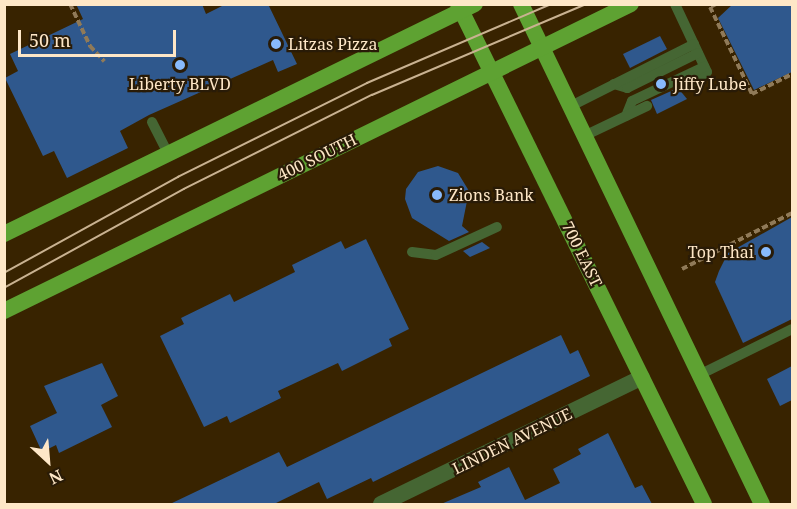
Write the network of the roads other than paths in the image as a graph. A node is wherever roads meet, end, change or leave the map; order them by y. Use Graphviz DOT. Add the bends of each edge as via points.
graph roads {
  1 [pos="521,4"];
  2 [pos="631,4"];
  3 [pos="675,4"];
  4 [pos="464,7"];
  5 [pos="542,48"];
  6 [pos="696,49"];
  7 [pos="704,67"];
  8 [pos="490,72"];
  9 [pos="685,87"];
  10 [pos="647,106"];
  11 [pos="569,107"];
  12 [pos="627,116"];
  13 [pos="152,122"];
  14 [pos="584,136"];
  15 [pos="168,153"];
  16 [pos="497,227"];
  17 [pos="4,234"];
  18 [pos="412,252"];
  19 [pos="4,311"];
  20 [pos="792,329"];
  21 [pos="699,375"];
  22 [pos="642,377"];
  23 [pos="381,504"];
  24 [pos="704,504"];
  25 [pos="762,504"];
  1 -- 5 [label="main road"];
  2 -- 5 [label="main road, 400 SOUTH"];
  3 -- 6 [label="lane"];
  4 -- 8 [label="main road, 700 EAST"];
  4 -- 15 [label="main road"];
  5 -- 8 [label="main road, 400 SOUTH"];
  5 -- 11 [label="main road"];
  6 -- 7 [label="lane"];
  6 -- 11 [label="lane"];
  7 -- 9 [label="lane" via="707,72"];
  7 -- 12 [label="lane" via="632,101"];
  8 -- 19 [label="main road, 400 SOUTH"];
  8 -- 22 [label="main road, 700 EAST"];
  10 -- 12 [label="lane"];
  11 -- 14 [label="main road"];
  12 -- 14 [label="lane"];
  13 -- 15 [label="lane"];
  14 -- 21 [label="main road"];
  15 -- 17 [label="main road"];
  16 -- 18 [label="lane" via="436,255"];
  20 -- 21 [label="lane"];
  21 -- 25 [label="main road"];
  22 -- 23 [label="street, LINDEN AVENUE"];
  22 -- 24 [label="main road, 700 EAST"];
}
